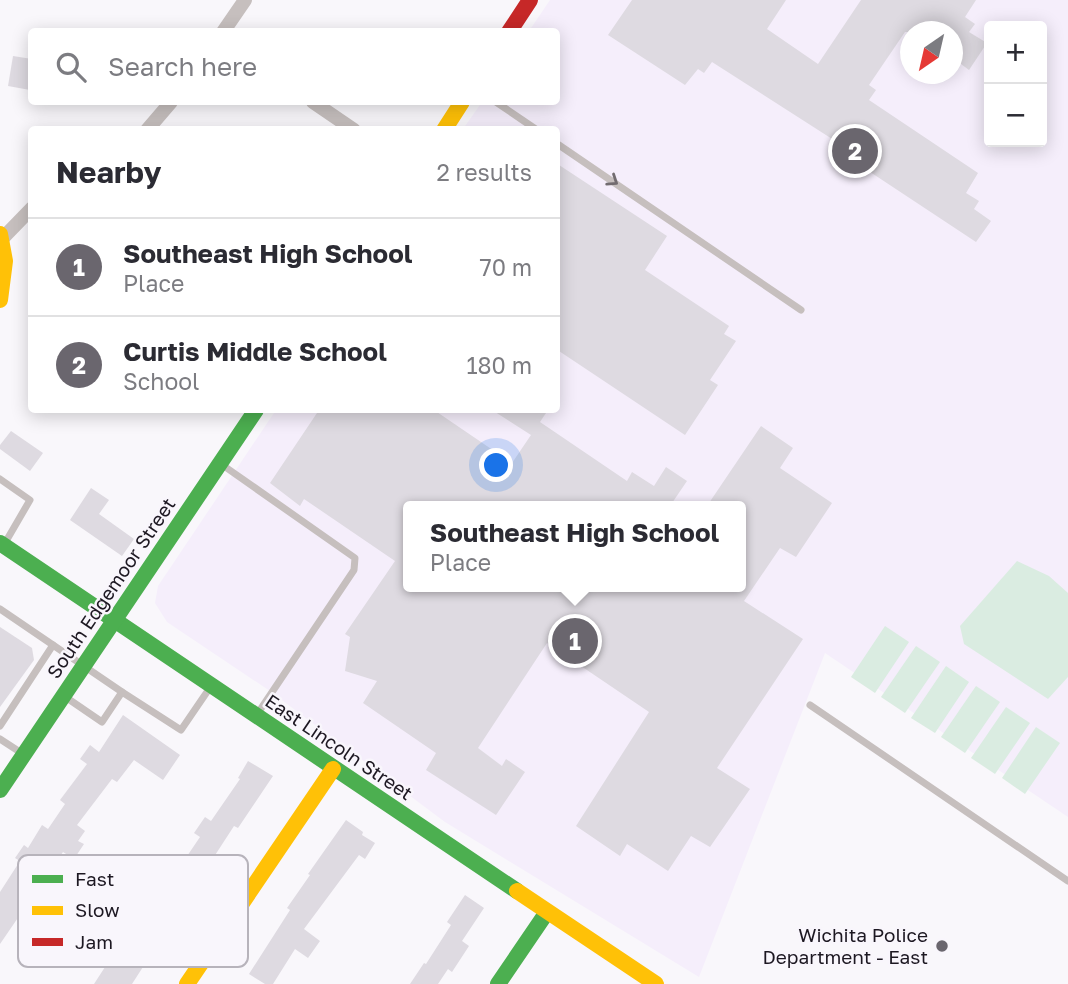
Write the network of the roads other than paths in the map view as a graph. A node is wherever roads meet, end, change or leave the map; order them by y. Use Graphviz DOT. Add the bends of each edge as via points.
graph roads {
  1 [pos="245,0"];
  2 [pos="530,0"];
  3 [pos="226,28"];
  4 [pos="512,28"];
  5 [pos="168,105"];
  6 [pos="317,105"];
  7 [pos="461,105"];
  8 [pos="500,105"];
  9 [pos="150,126"];
  10 [pos="348,126"];
  11 [pos="447,126"];
  12 [pos="531,126"];
  13 [pos="560,146"];
  14 [pos="28,212"];
  15 [pos="1,236"];
  16 [pos="0,300"];
  17 [pos="801,310"];
  18 [pos="254,413"];
  19 [pos="220,464"];
  20 [pos="0,479"];
  21 [pos="1,547"];
  22 [pos="0,609"];
  23 [pos="114,621"];
  24 [pos="53,645"];
  25 [pos="84,666"];
  26 [pos="211,686"];
  27 [pos="122,692"];
  28 [pos="64,696"];
  29 [pos="810,705"];
  30 [pos="255,716"];
  31 [pos="0,726"];
  32 [pos="0,739"];
  33 [pos="24,755"];
  34 [pos="333,769"];
  35 [pos="0,790"];
  36 [pos="1068,881"];
  37 [pos="248,894"];
  38 [pos="547,912"];
  39 [pos="199,967"];
  40 [pos="187,984"];
  41 [pos="498,984"];
  42 [pos="656,984"];
  1 -- 3 [label="street"];
  2 -- 4 [label="street"];
  5 -- 9 [label="street"];
  6 -- 10 [label="street"];
  7 -- 11 [label="street"];
  8 -- 12 [label="lane"];
  13 -- 17 [label="lane, one-way"];
  14 -- 15 [label="street"];
  15 -- 16 [label="street" via="5,261"];
  18 -- 19 [label="street, South Edgemoor Street"];
  19 -- 23 [label="street, South Edgemoor Street"];
  19 -- 30 [label="lane" via="355,558 354,570"];
  20 -- 21 [label="lane" via="30,500"];
  21 -- 23 [label="street, East Lincoln Street"];
  22 -- 24 [label="lane"];
  23 -- 25 [label="street, South Edgemoor Street"];
  23 -- 26 [label="street, East Lincoln Street"];
  24 -- 25 [label="lane"];
  24 -- 31 [label="lane"];
  25 -- 27 [label="lane"];
  25 -- 28 [label="street, South Edgemoor Street"];
  26 -- 27 [label="lane" via="181,730"];
  26 -- 30 [label="street, East Lincoln Street"];
  27 -- 28 [label="lane" via="102,722"];
  28 -- 33 [label="street, South Edgemoor Street"];
  29 -- 36 [label="lane"];
  30 -- 34 [label="street, East Lincoln Street"];
  32 -- 33 [label="lane"];
  33 -- 35 [label="street, South Edgemoor Street"];
  34 -- 37 [label="street"];
  34 -- 38 [label="street, East Lincoln Street"];
  38 -- 41 [label="street"];
  38 -- 42 [label="street, East Lincoln Street"];
  39 -- 40 [label="street"];
}
